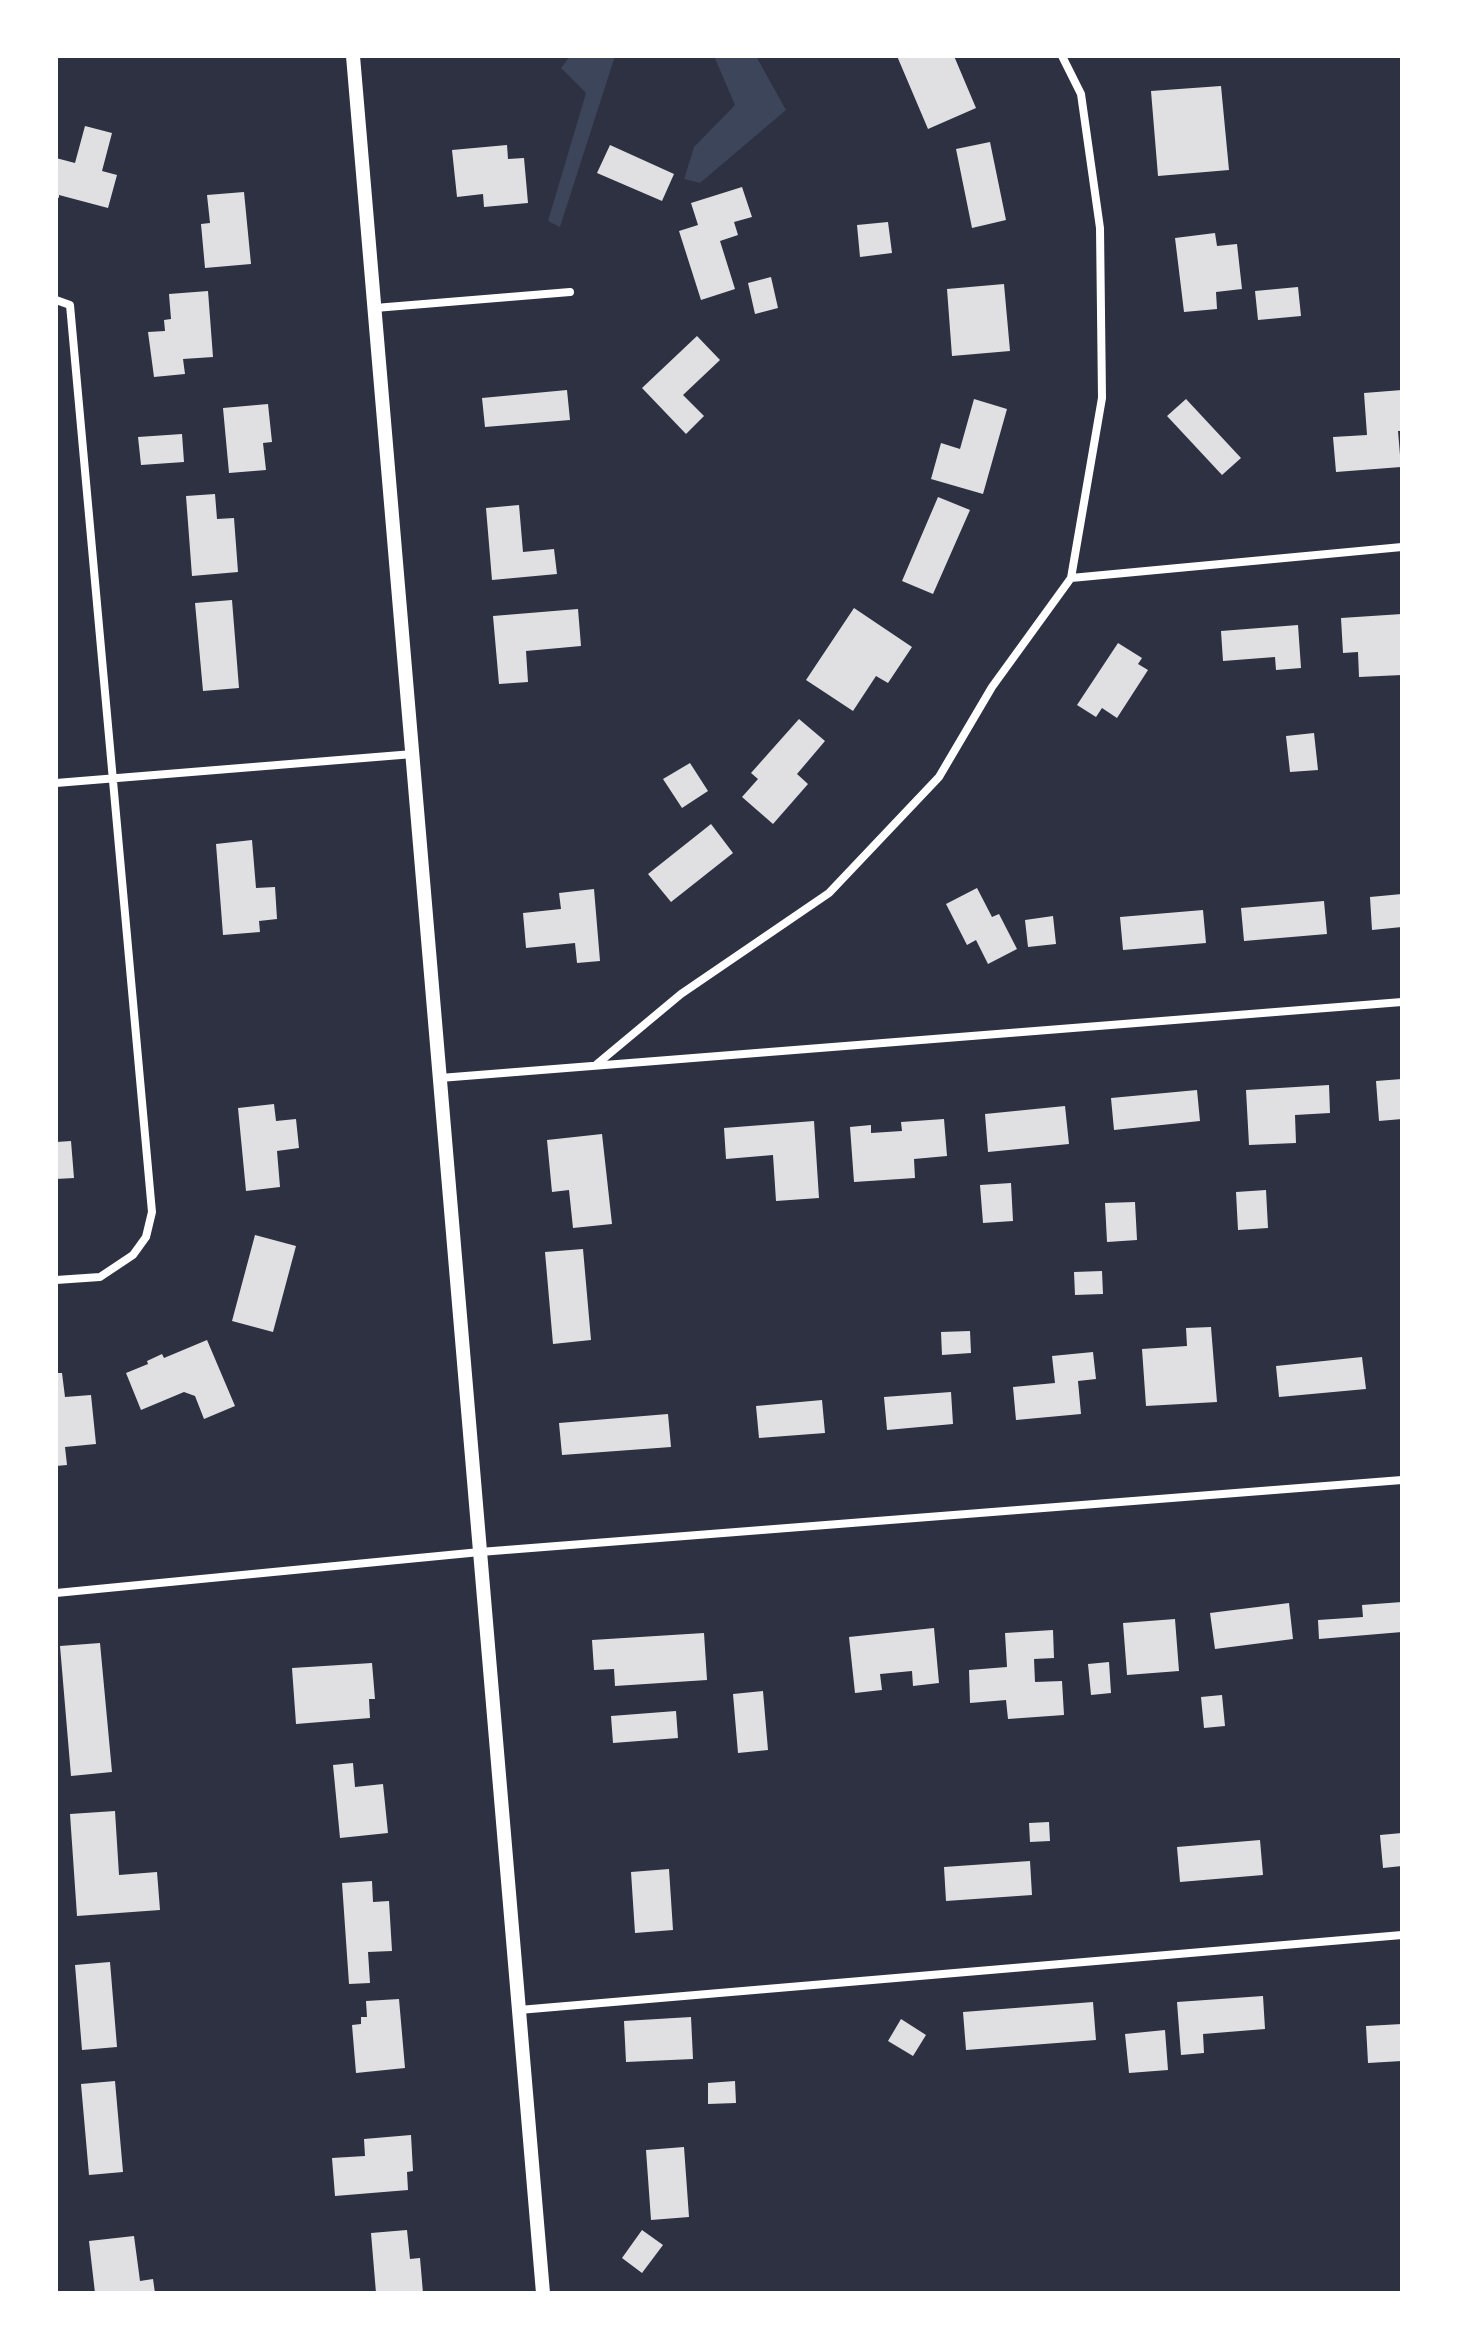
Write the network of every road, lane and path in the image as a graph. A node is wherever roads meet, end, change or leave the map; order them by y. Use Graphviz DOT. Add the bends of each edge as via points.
graph roads {
  1 [pos="353,56"];
  2 [pos="1062,56"];
  3 [pos="570,292"];
  4 [pos="56,300"];
  5 [pos="375,308"];
  6 [pos="1402,547"];
  7 [pos="1071,578"];
  8 [pos="413,754"];
  9 [pos="114,778"];
  10 [pos="56,783"];
  11 [pos="1402,1002"];
  12 [pos="597,1064"];
  13 [pos="440,1078"];
  14 [pos="56,1280"];
  15 [pos="1402,1480"];
  16 [pos="480,1552"];
  17 [pos="56,1593"];
  18 [pos="1402,1935"];
  19 [pos="519,2010"];
  20 [pos="543,2293"];
  1 -- 5 [label="street"];
  2 -- 7 [label="street" via="1081,94 1100,228 1102,398"];
  3 -- 5 [label="street"];
  4 -- 9 [label="street" via="70,305"];
  5 -- 8 [label="street"];
  6 -- 7 [label="street"];
  7 -- 12 [label="street" via="992,687 939,777 829,893 681,994"];
  8 -- 9 [label="street"];
  8 -- 13 [label="street"];
  9 -- 10 [label="street"];
  9 -- 14 [label="street" via="152,1212 146,1237 133,1255 100,1277"];
  11 -- 12 [label="street"];
  12 -- 13 [label="street"];
  13 -- 16 [label="street"];
  15 -- 16 [label="street"];
  16 -- 17 [label="street"];
  16 -- 19 [label="street"];
  18 -- 19 [label="street"];
  19 -- 20 [label="street"];
}
